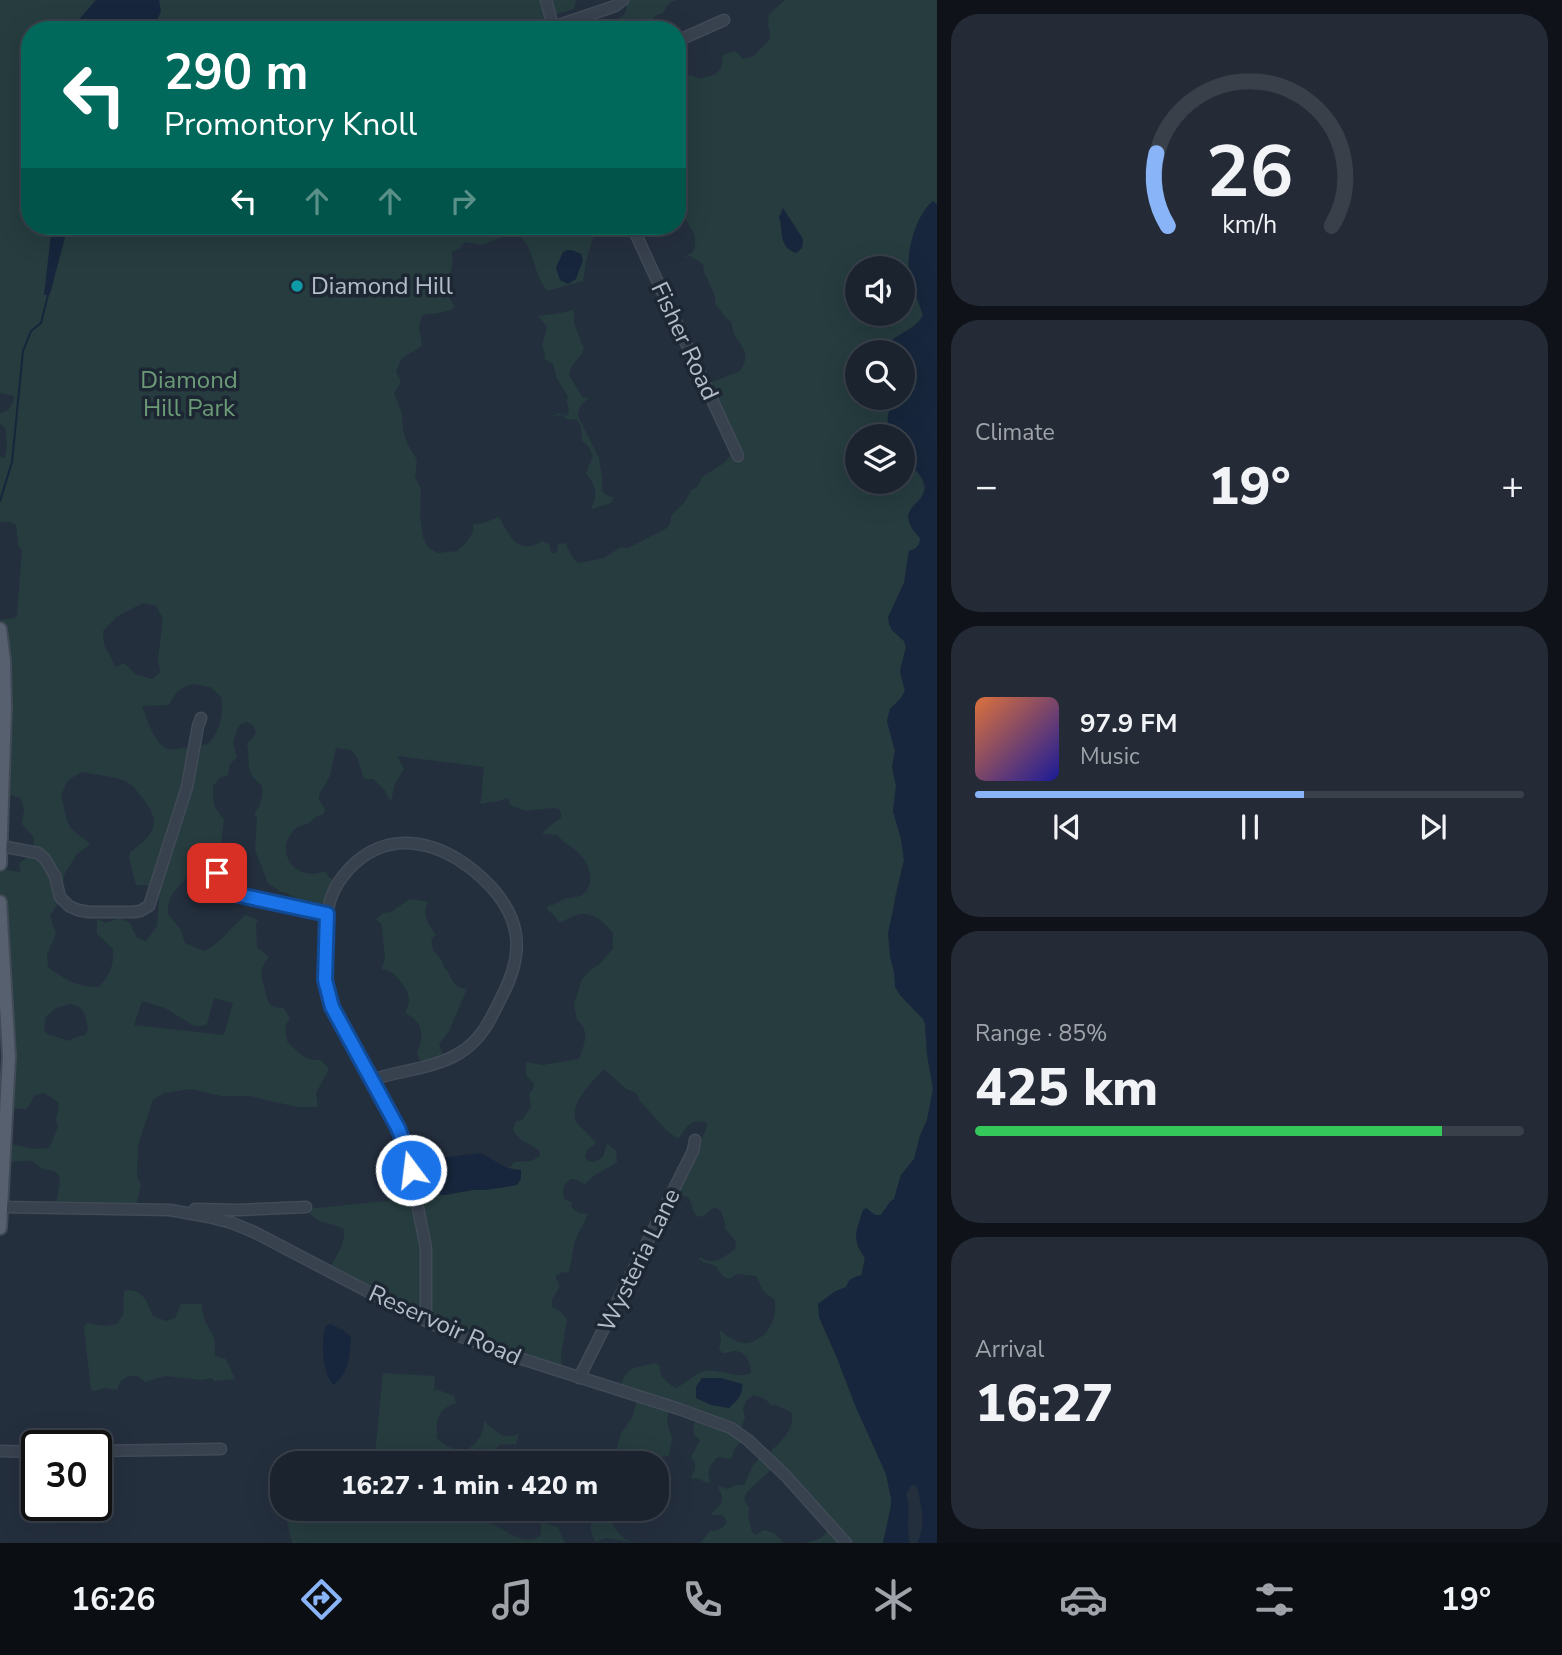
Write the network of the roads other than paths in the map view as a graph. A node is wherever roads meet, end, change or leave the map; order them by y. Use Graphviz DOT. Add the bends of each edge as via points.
graph roads {
  1 [pos="546,0"];
  2 [pos="623,0"];
  3 [pos="724,20"];
  4 [pos="552,21"];
  5 [pos="573,21"];
  6 [pos="686,37"];
  7 [pos="636,235"];
  8 [pos="738,456"];
  9 [pos="0,629"];
  10 [pos="201,718"];
  11 [pos="1,745"];
  12 [pos="2,765"];
  13 [pos="1,846"];
  14 [pos="0,864"];
  15 [pos="217,873"];
  16 [pos="0,902"];
  17 [pos="327,914"];
  18 [pos="4,1043"];
  19 [pos="372,1080"];
  20 [pos="695,1140"];
  21 [pos="2,1207"];
  22 [pos="306,1207"];
  23 [pos="170,1210"];
  24 [pos="0,1228"];
  25 [pos="426,1321"];
  26 [pos="579,1378"];
  27 [pos="221,1449"];
  28 [pos="0,1451"];
  29 [pos="112,1451"];
  30 [pos="21,1452"];
  31 [pos="846,1543"];
  1 -- 4 [label="street"];
  2 -- 5 [label="street"];
  3 -- 6 [label="street"];
  7 -- 8 [label="street, Fisher Road"];
  9 -- 11 [label="main road" via="5,685"];
  10 -- 13 [label="street" via="187,787 149,906 133,912 78,910 60,897 55,876 38,853"];
  11 -- 12 [label="main road"];
  12 -- 13 [label="main road"];
  13 -- 14 [label="main road"];
  15 -- 17 [label="street" via="223,885 239,895"];
  16 -- 18 [label="main road"];
  17 -- 19 [label="street" via="325,980 329,998"];
  17 -- 19 [label="street" via="333,893 354,864 385,847 409,843 444,850 482,877 497,893 513,924 514,970 476,1040 440,1062"];
  18 -- 21 [label="main road" via="9,1085"];
  19 -- 25 [label="street" via="408,1158 426,1248"];
  20 -- 26 [label="street, Wysteria Lane"];
  21 -- 23 [label="street, Reservoir Road"];
  21 -- 24 [label="main road"];
  22 -- 23 [label="street"];
  23 -- 25 [label="street, Reservoir Road" via="254,1232"];
  25 -- 26 [label="street, Reservoir Road"];
  26 -- 31 [label="street, Reservoir Road" via="732,1428 785,1475"];
  27 -- 29 [label="street"];
  28 -- 30 [label="street"];
}
